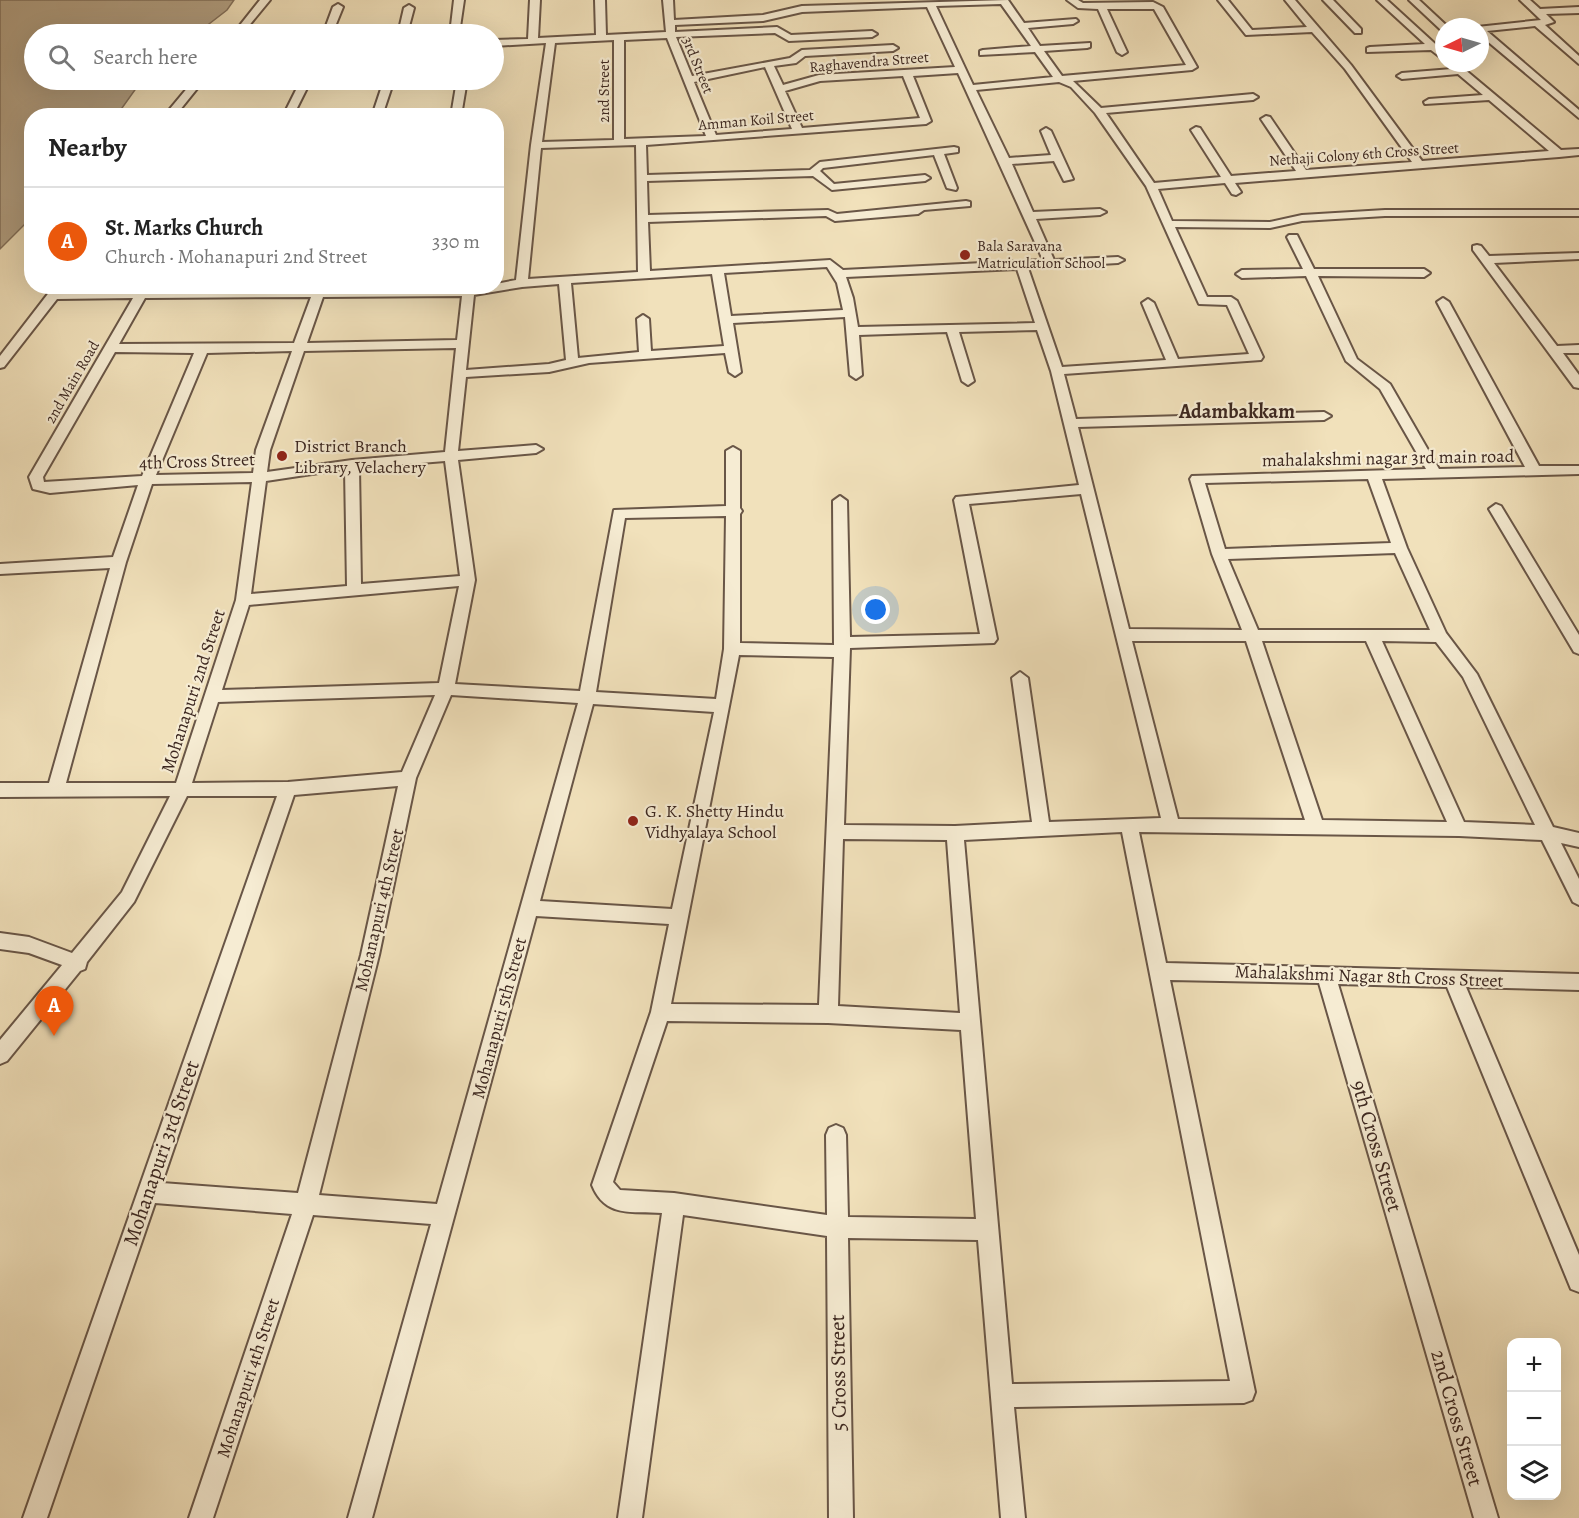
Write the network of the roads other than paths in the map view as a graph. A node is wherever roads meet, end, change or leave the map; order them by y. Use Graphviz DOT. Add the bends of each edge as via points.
graph roads {
  1 [pos="265,0"];
  2 [pos="459,0"];
  3 [pos="535,0"];
  4 [pos="600,0"];
  5 [pos="668,0"];
  6 [pos="1072,0"];
  7 [pos="1223,0"];
  8 [pos="1290,0"];
  9 [pos="1328,0"];
  10 [pos="1382,0"];
  11 [pos="1414,0"];
  12 [pos="1525,0"];
  13 [pos="1004,1"];
  14 [pos="1137,3"];
  15 [pos="930,4"];
  16 [pos="1101,6"];
  17 [pos="338,7"];
  18 [pos="409,8"];
  19 [pos="1579,10"];
  20 [pos="1539,12"];
  21 [pos="1435,20"];
  22 [pos="1073,21"];
  23 [pos="668,23"];
  24 [pos="245,24"];
  25 [pos="331,24"];
  26 [pos="405,24"];
  27 [pos="455,24"];
  28 [pos="1538,24"];
  29 [pos="1021,26"];
  30 [pos="1314,29"];
  31 [pos="1489,29"];
  32 [pos="1358,31"];
  33 [pos="872,34"];
  34 [pos="671,36"];
  35 [pos="1489,37"];
  36 [pos="619,38"];
  37 [pos="601,39"];
  38 [pos="533,41"];
  39 [pos="551,41"];
  40 [pos="504,42"];
  41 [pos="1087,45"];
  42 [pos="1431,47"];
  43 [pos="893,48"];
  44 [pos="1037,49"];
  45 [pos="1370,50"];
  46 [pos="1435,50"];
  47 [pos="1122,52"];
  48 [pos="983,53"];
  49 [pos="1579,61"];
  50 [pos="768,64"];
  51 [pos="961,70"];
  52 [pos="1449,72"];
  53 [pos="1462,72"];
  54 [pos="907,73"];
  55 [pos="1402,76"];
  56 [pos="1059,79"];
  57 [pos="688,80"];
  58 [pos="969,88"];
  59 [pos="780,89"];
  60 [pos="191,90"];
  61 [pos="301,90"];
  62 [pos="386,90"];
  63 [pos="460,90"];
  64 [pos="1253,97"];
  65 [pos="1491,97"];
  66 [pos="1429,102"];
  67 [pos="176,108"];
  68 [pos="292,108"];
  69 [pos="380,108"];
  70 [pos="457,108"];
  71 [pos="1099,111"];
  72 [pos="1579,115"];
  73 [pos="1266,119"];
  74 [pos="1196,130"];
  75 [pos="1046,131"];
  76 [pos="799,132"];
  77 [pos="712,139"];
  78 [pos="641,142"];
  79 [pos="620,144"];
  80 [pos="536,145"];
  81 [pos="954,150"];
  82 [pos="938,152"];
  83 [pos="1579,152"];
  84 [pos="1559,154"];
  85 [pos="1058,158"];
  86 [pos="1005,161"];
  87 [pos="1419,165"];
  88 [pos="816,173"];
  89 [pos="1302,173"];
  90 [pos="642,178"];
  91 [pos="925,178"];
  92 [pos="1068,179"];
  93 [pos="1228,180"];
  94 [pos="1151,186"];
  95 [pos="952,188"];
  96 [pos="1236,192"];
  97 [pos="966,204"];
  98 [pos="1100,212"];
  99 [pos="1579,213"];
  100 [pos="1030,216"];
  101 [pos="643,219"];
  102 [pos="1169,224"];
  103 [pos="1293,237"];
  104 [pos="1478,248"];
  105 [pos="1579,256"];
  106 [pos="1118,260"];
  107 [pos="1486,260"];
  108 [pos="1050,263"];
  109 [pos="1021,264"];
  110 [pos="717,269"];
  111 [pos="1310,272"];
  112 [pos="1424,273"];
  113 [pos="840,274"];
  114 [pos="1242,274"];
  115 [pos="644,276"];
  116 [pos="565,280"];
  117 [pos="522,283"];
  118 [pos="504,286"];
  119 [pos="56,294"];
  120 [pos="141,294"];
  121 [pos="318,294"];
  122 [pos="468,294"];
  123 [pos="1443,302"];
  124 [pos="1148,303"];
  125 [pos="849,313"];
  126 [pos="643,319"];
  127 [pos="726,320"];
  128 [pos="1041,326"];
  129 [pos="952,328"];
  130 [pos="853,331"];
  131 [pos="462,344"];
  132 [pos="298,347"];
  133 [pos="112,348"];
  134 [pos="201,349"];
  135 [pos="731,349"];
  136 [pos="1579,349"];
  137 [pos="1554,351"];
  138 [pos="645,355"];
  139 [pos="572,363"];
  140 [pos="1174,363"];
  141 [pos="0,364"];
  142 [pos="1057,371"];
  143 [pos="735,372"];
  144 [pos="459,374"];
  145 [pos="856,375"];
  146 [pos="968,381"];
  147 [pos="1579,384"];
  148 [pos="1324,416"];
  149 [pos="1068,423"];
  150 [pos="536,449"];
  151 [pos="733,450"];
  152 [pos="451,457"];
  153 [pos="352,464"];
  154 [pos="1579,470"];
  155 [pos="1434,472"];
  156 [pos="1535,472"];
  157 [pos="260,477"];
  158 [pos="1374,477"];
  159 [pos="147,480"];
  160 [pos="38,486"];
  161 [pos="1086,489"];
  162 [pos="840,501"];
  163 [pos="1496,509"];
  164 [pos="735,511"];
  165 [pos="1400,548"];
  166 [pos="1219,554"];
  167 [pos="119,562"];
  168 [pos="0,569"];
  169 [pos="468,580"];
  170 [pos="354,591"];
  171 [pos="243,600"];
  172 [pos="1575,634"];
  173 [pos="1124,635"];
  174 [pos="1252,635"];
  175 [pos="1440,636"];
  176 [pos="1372,638"];
  177 [pos="842,647"];
  178 [pos="1579,648"];
  179 [pos="732,649"];
  180 [pos="1020,678"];
  181 [pos="446,689"];
  182 [pos="214,696"];
  183 [pos="587,698"];
  184 [pos="723,706"];
  185 [pos="408,778"];
  186 [pos="56,788"];
  187 [pos="182,789"];
  188 [pos="288,789"];
  189 [pos="0,790"];
  190 [pos="1129,825"];
  191 [pos="1171,826"];
  192 [pos="1316,826"];
  193 [pos="1041,829"];
  194 [pos="1460,829"];
  195 [pos="835,832"];
  196 [pos="955,833"];
  197 [pos="1546,834"];
  198 [pos="1579,840"];
  199 [pos="1579,897"];
  200 [pos="530,908"];
  201 [pos="680,917"];
  202 [pos="0,941"];
  203 [pos="78,963"];
  204 [pos="1160,971"];
  205 [pos="1326,974"];
  206 [pos="1454,980"];
  207 [pos="1579,982"];
  208 [pos="660,1012"];
  209 [pos="828,1014"];
  210 [pos="972,1022"];
  211 [pos="0,1055"];
  212 [pos="836,1135"];
  213 [pos="148,1192"];
  214 [pos="674,1203"];
  215 [pos="306,1204"];
  216 [pos="445,1215"];
  217 [pos="835,1227"];
  218 [pos="986,1230"];
  219 [pos="1579,1281"];
  220 [pos="1428,1318"];
  221 [pos="1002,1396"];
  222 [pos="35,1518"];
  223 [pos="201,1518"];
  224 [pos="360,1518"];
  225 [pos="630,1518"];
  226 [pos="840,1518"];
  227 [pos="1013,1518"];
  228 [pos="1486,1518"];
  1 -- 24 [label="street"];
  2 -- 27 [label="street"];
  3 -- 38 [label="street"];
  4 -- 37 [label="street"];
  5 -- 23 [label="street, 3rd Street"];
  6 -- 16 [label="street" via="1081,6"];
  7 -- 30 [label="street" via="1249,33"];
  8 -- 30 [label="street"];
  9 -- 32 [label="street"];
  10 -- 42 [label="street"];
  11 -- 21 [label="street"];
  12 -- 20 [label="street"];
  13 -- 15 [label="street"];
  13 -- 29 [label="street"];
  14 -- 16 [label="street"];
  14 -- 56 [label="street" via="1162,11 1192,68"];
  15 -- 23 [label="street" via="802,9 763,18"];
  15 -- 51 [label="street"];
  16 -- 47 [label="street"];
  17 -- 25 [label="street"];
  18 -- 26 [label="street"];
  19 -- 20 [label="street"];
  20 -- 28 [label="street" via="1549,22"];
  22 -- 29 [label="street"];
  23 -- 34 [label="street, 3rd Street"];
  28 -- 31 [label="street"];
  28 -- 49 [label="street"];
  29 -- 44 [label="street"];
  30 -- 87 [label="street" via="1348,67"];
  33 -- 34 [label="street" via="789,38 777,30"];
  34 -- 36 [label="street"];
  34 -- 57 [label="street, 3rd Street"];
  35 -- 72 [label="street"];
  36 -- 37 [label="street"];
  36 -- 79 [label="street, 2nd Street"];
  37 -- 39 [label="street"];
  38 -- 39 [label="street"];
  38 -- 40 [label="street"];
  39 -- 80 [label="street"];
  41 -- 44 [label="street"];
  42 -- 45 [label="street"];
  42 -- 46 [label="street"];
  43 -- 50 [label="street" via="802,53 793,61"];
  44 -- 48 [label="street"];
  44 -- 56 [label="street"];
  50 -- 57 [label="street"];
  50 -- 59 [label="street"];
  51 -- 54 [label="street, Raghavendra Street"];
  51 -- 58 [label="street"];
  52 -- 55 [label="street"];
  53 -- 65 [label="street"];
  54 -- 59 [label="street, Raghavendra Street" via="819,78"];
  54 -- 76 [label="street, Amman Koil Street" via="926,121"];
  56 -- 58 [label="street"];
  56 -- 71 [label="street" via="1074,86"];
  57 -- 77 [label="street, 3rd Street"];
  58 -- 86 [label="street"];
  59 -- 76 [label="street"];
  60 -- 67 [label="street"];
  61 -- 68 [label="street"];
  62 -- 69 [label="street"];
  63 -- 70 [label="street"];
  64 -- 71 [label="street"];
  65 -- 66 [label="street"];
  65 -- 84 [label="street"];
  71 -- 94 [label="street"];
  73 -- 89 [label="street"];
  74 -- 93 [label="street"];
  75 -- 85 [label="street"];
  76 -- 77 [label="street, Amman Koil Street"];
  77 -- 78 [label="street, Amman Koil Street"];
  78 -- 79 [label="street, Amman Koil Street"];
  78 -- 90 [label="street"];
  79 -- 80 [label="street, Amman Koil Street"];
  80 -- 117 [label="street"];
  81 -- 82 [label="street"];
  82 -- 88 [label="street" via="820,165"];
  82 -- 95 [label="street"];
  83 -- 84 [label="street, Nethaji Colony 6th Cross Street"];
  84 -- 87 [label="street, Nethaji Colony 6th Cross Street"];
  85 -- 86 [label="street"];
  85 -- 92 [label="street"];
  86 -- 100 [label="street"];
  87 -- 89 [label="street, Nethaji Colony 6th Cross Street"];
  88 -- 90 [label="street"];
  88 -- 91 [label="street" via="832,187"];
  89 -- 93 [label="street, Nethaji Colony 6th Cross Street"];
  90 -- 101 [label="street"];
  93 -- 94 [label="street, Nethaji Colony 6th Cross Street"];
  93 -- 96 [label="street"];
  94 -- 102 [label="street"];
  97 -- 101 [label="street" via="835,218 828,213"];
  98 -- 100 [label="street"];
  99 -- 102 [label="street" via="1385,213 1302,218 1270,225"];
  100 -- 108 [label="street"];
  101 -- 115 [label="street"];
  102 -- 140 [label="street" via="1203,301 1231,301 1257,357"];
  103 -- 111 [label="street"];
  104 -- 107 [label="street"];
  105 -- 107 [label="street"];
  106 -- 108 [label="street"];
  107 -- 137 [label="street"];
  108 -- 109 [label="street"];
  109 -- 113 [label="street"];
  109 -- 128 [label="street"];
  110 -- 113 [label="street" via="830,263"];
  110 -- 115 [label="street"];
  110 -- 127 [label="street"];
  111 -- 112 [label="street"];
  111 -- 114 [label="street"];
  111 -- 155 [label="street" via="1352,361 1385,387"];
  113 -- 125 [label="street"];
  115 -- 116 [label="street"];
  116 -- 117 [label="street"];
  116 -- 139 [label="street"];
  117 -- 118 [label="street"];
  119 -- 141 [label="street"];
  120 -- 133 [label="street, 2nd Main Road"];
  121 -- 132 [label="street, Mohanapuri 2nd Street"];
  122 -- 131 [label="street, Mohanapuri 4th Street"];
  123 -- 156 [label="street"];
  124 -- 140 [label="street"];
  125 -- 127 [label="street"];
  125 -- 130 [label="street"];
  126 -- 138 [label="street"];
  127 -- 135 [label="street"];
  128 -- 129 [label="street"];
  128 -- 142 [label="street"];
  129 -- 130 [label="street"];
  129 -- 146 [label="street"];
  130 -- 145 [label="street"];
  131 -- 132 [label="street"];
  131 -- 144 [label="street, Mohanapuri 4th Street"];
  132 -- 134 [label="street"];
  132 -- 157 [label="street, Mohanapuri 2nd Street" via="263,450"];
  133 -- 134 [label="street"];
  133 -- 160 [label="street, 2nd Main Road" via="36,477"];
  134 -- 159 [label="street"];
  135 -- 138 [label="street"];
  135 -- 143 [label="street"];
  136 -- 137 [label="street"];
  137 -- 147 [label="street"];
  138 -- 139 [label="street"];
  139 -- 144 [label="street"];
  140 -- 142 [label="street"];
  142 -- 149 [label="street"];
  144 -- 152 [label="street, Mohanapuri 4th Street"];
  148 -- 149 [label="street"];
  149 -- 161 [label="street"];
  150 -- 152 [label="street, 4th Cross Street"];
  151 -- 164 [label="street"];
  152 -- 153 [label="street, 4th Cross Street"];
  152 -- 169 [label="street, Mohanapuri 4th Street"];
  153 -- 157 [label="street, 4th Cross Street"];
  153 -- 170 [label="street"];
  154 -- 156 [label="street, mahalakshmi nagar 3rd main road"];
  155 -- 156 [label="street, mahalakshmi nagar 3rd main road"];
  155 -- 158 [label="street, mahalakshmi nagar 3rd main road"];
  157 -- 159 [label="street, 4th Cross Street"];
  157 -- 171 [label="street, Mohanapuri 2nd Street"];
  158 -- 165 [label="street"];
  158 -- 166 [label="street, mahalakshmi nagar 3rd main road" via="1197,479"];
  159 -- 160 [label="street, 4th Cross Street"];
  159 -- 167 [label="street"];
  161 -- 173 [label="street"];
  161 -- 177 [label="street" via="961,500 989,639"];
  162 -- 177 [label="street"];
  163 -- 172 [label="street"];
  164 -- 179 [label="street"];
  164 -- 183 [label="street, Mohanapuri 5th Street" via="619,513"];
  165 -- 166 [label="street"];
  165 -- 175 [label="street"];
  166 -- 174 [label="street"];
  167 -- 168 [label="street"];
  167 -- 186 [label="street"];
  169 -- 170 [label="street"];
  169 -- 181 [label="street, Mohanapuri 4th Street"];
  170 -- 171 [label="street"];
  171 -- 182 [label="street, Mohanapuri 2nd Street"];
  172 -- 178 [label="street"];
  173 -- 174 [label="street"];
  173 -- 191 [label="street"];
  174 -- 176 [label="street"];
  174 -- 192 [label="street"];
  175 -- 176 [label="street"];
  175 -- 197 [label="street" via="1469,674"];
  176 -- 194 [label="street"];
  177 -- 179 [label="street"];
  177 -- 195 [label="street"];
  179 -- 184 [label="street"];
  180 -- 193 [label="street"];
  181 -- 182 [label="street"];
  181 -- 183 [label="street"];
  181 -- 185 [label="street, Mohanapuri 4th Street"];
  182 -- 187 [label="street, Mohanapuri 2nd Street"];
  183 -- 184 [label="street"];
  183 -- 200 [label="street, Mohanapuri 5th Street"];
  184 -- 201 [label="street"];
  185 -- 188 [label="street"];
  185 -- 215 [label="street, Mohanapuri 4th Street" via="370,955"];
  186 -- 187 [label="street"];
  186 -- 189 [label="street"];
  187 -- 188 [label="street"];
  187 -- 203 [label="street, Mohanapuri 2nd Street" via="128,897"];
  188 -- 213 [label="street, Mohanapuri 3rd Street"];
  190 -- 191 [label="street"];
  190 -- 193 [label="street"];
  190 -- 204 [label="street"];
  191 -- 192 [label="street"];
  192 -- 194 [label="street"];
  193 -- 196 [label="street"];
  194 -- 197 [label="street"];
  195 -- 196 [label="street"];
  195 -- 209 [label="street"];
  196 -- 210 [label="street"];
  197 -- 198 [label="street"];
  197 -- 199 [label="street"];
  200 -- 201 [label="street"];
  200 -- 216 [label="street, Mohanapuri 5th Street"];
  201 -- 208 [label="street"];
  202 -- 203 [label="street" via="29,945"];
  203 -- 211 [label="street, Mohanapuri 2nd Street"];
  204 -- 205 [label="street, Mahalakshmi Nagar 8th Cross Street"];
  204 -- 221 [label="street" via="1244,1392"];
  205 -- 206 [label="street, Mahalakshmi Nagar 8th Cross Street"];
  205 -- 220 [label="street, 9th Cross Street"];
  206 -- 207 [label="street, Mahalakshmi Nagar 8th Cross Street"];
  206 -- 219 [label="street"];
  208 -- 209 [label="street"];
  208 -- 214 [label="street" via="602,1185 615,1200"];
  209 -- 210 [label="street"];
  210 -- 218 [label="street"];
  212 -- 217 [label="street, 5 Cross Street"];
  213 -- 215 [label="street"];
  213 -- 222 [label="street, Mohanapuri 3rd Street"];
  214 -- 217 [label="street"];
  214 -- 225 [label="street"];
  215 -- 216 [label="street"];
  215 -- 223 [label="street, Mohanapuri 4th Street"];
  216 -- 224 [label="street, Mohanapuri 5th Street"];
  217 -- 218 [label="street"];
  217 -- 226 [label="street, 5 Cross Street"];
  218 -- 221 [label="street"];
  220 -- 228 [label="street, 2nd Cross Street"];
  221 -- 227 [label="street"];
}
